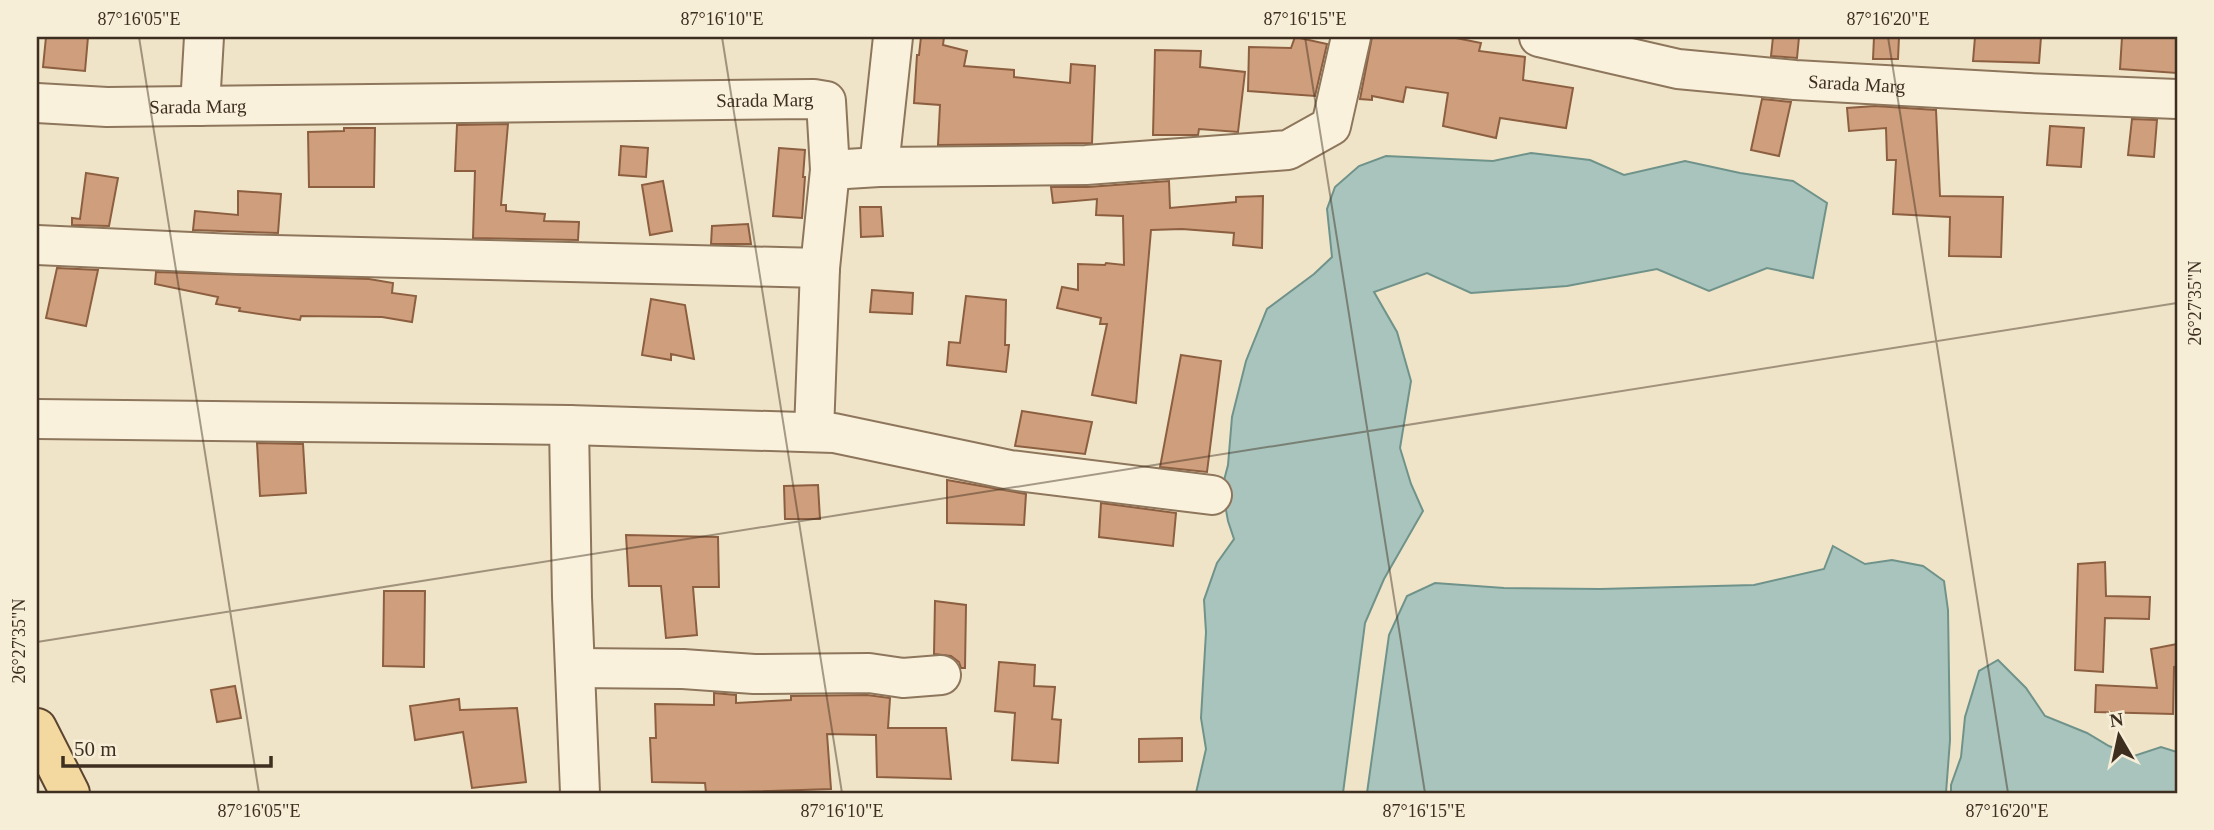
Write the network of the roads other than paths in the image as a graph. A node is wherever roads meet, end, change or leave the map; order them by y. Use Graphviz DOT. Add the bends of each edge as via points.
graph roads {
  1 [pos="204,37"];
  2 [pos="893,37"];
  3 [pos="1351,37"];
  4 [pos="1539,37"];
  5 [pos="2177,99"];
  6 [pos="37,103"];
  7 [pos="200,106"];
  8 [pos="879,167"];
  9 [pos="830,170"];
  10 [pos="37,245"];
  11 [pos="820,268"];
  12 [pos="37,419"];
  13 [pos="569,425"];
  14 [pos="814,432"];
  15 [pos="1212,495"];
  16 [pos="576,668"];
  17 [pos="940,676"];
  18 [pos="37,728"];
  19 [pos="70,793"];
  20 [pos="580,793"];
  1 -- 7 [label="street"];
  2 -- 8 [label="street"];
  3 -- 8 [label="street" via="1331,126 1288,150 1086,165"];
  4 -- 5 [label="street, Sarada Marg" via="1678,69 1795,80"];
  6 -- 7 [label="street, Sarada Marg"];
  7 -- 9 [label="street, Sarada Marg" via="814,99 826,102"];
  8 -- 9 [label="street"];
  9 -- 11 [label="street"];
  10 -- 11 [label="street"];
  11 -- 14 [label="street"];
  12 -- 13 [label="street"];
  13 -- 14 [label="street"];
  13 -- 16 [label="street"];
  14 -- 15 [label="street" via="1010,470"];
  16 -- 17 [label="street"];
  16 -- 20 [label="street"];
  18 -- 19 [label="main road"];
}
